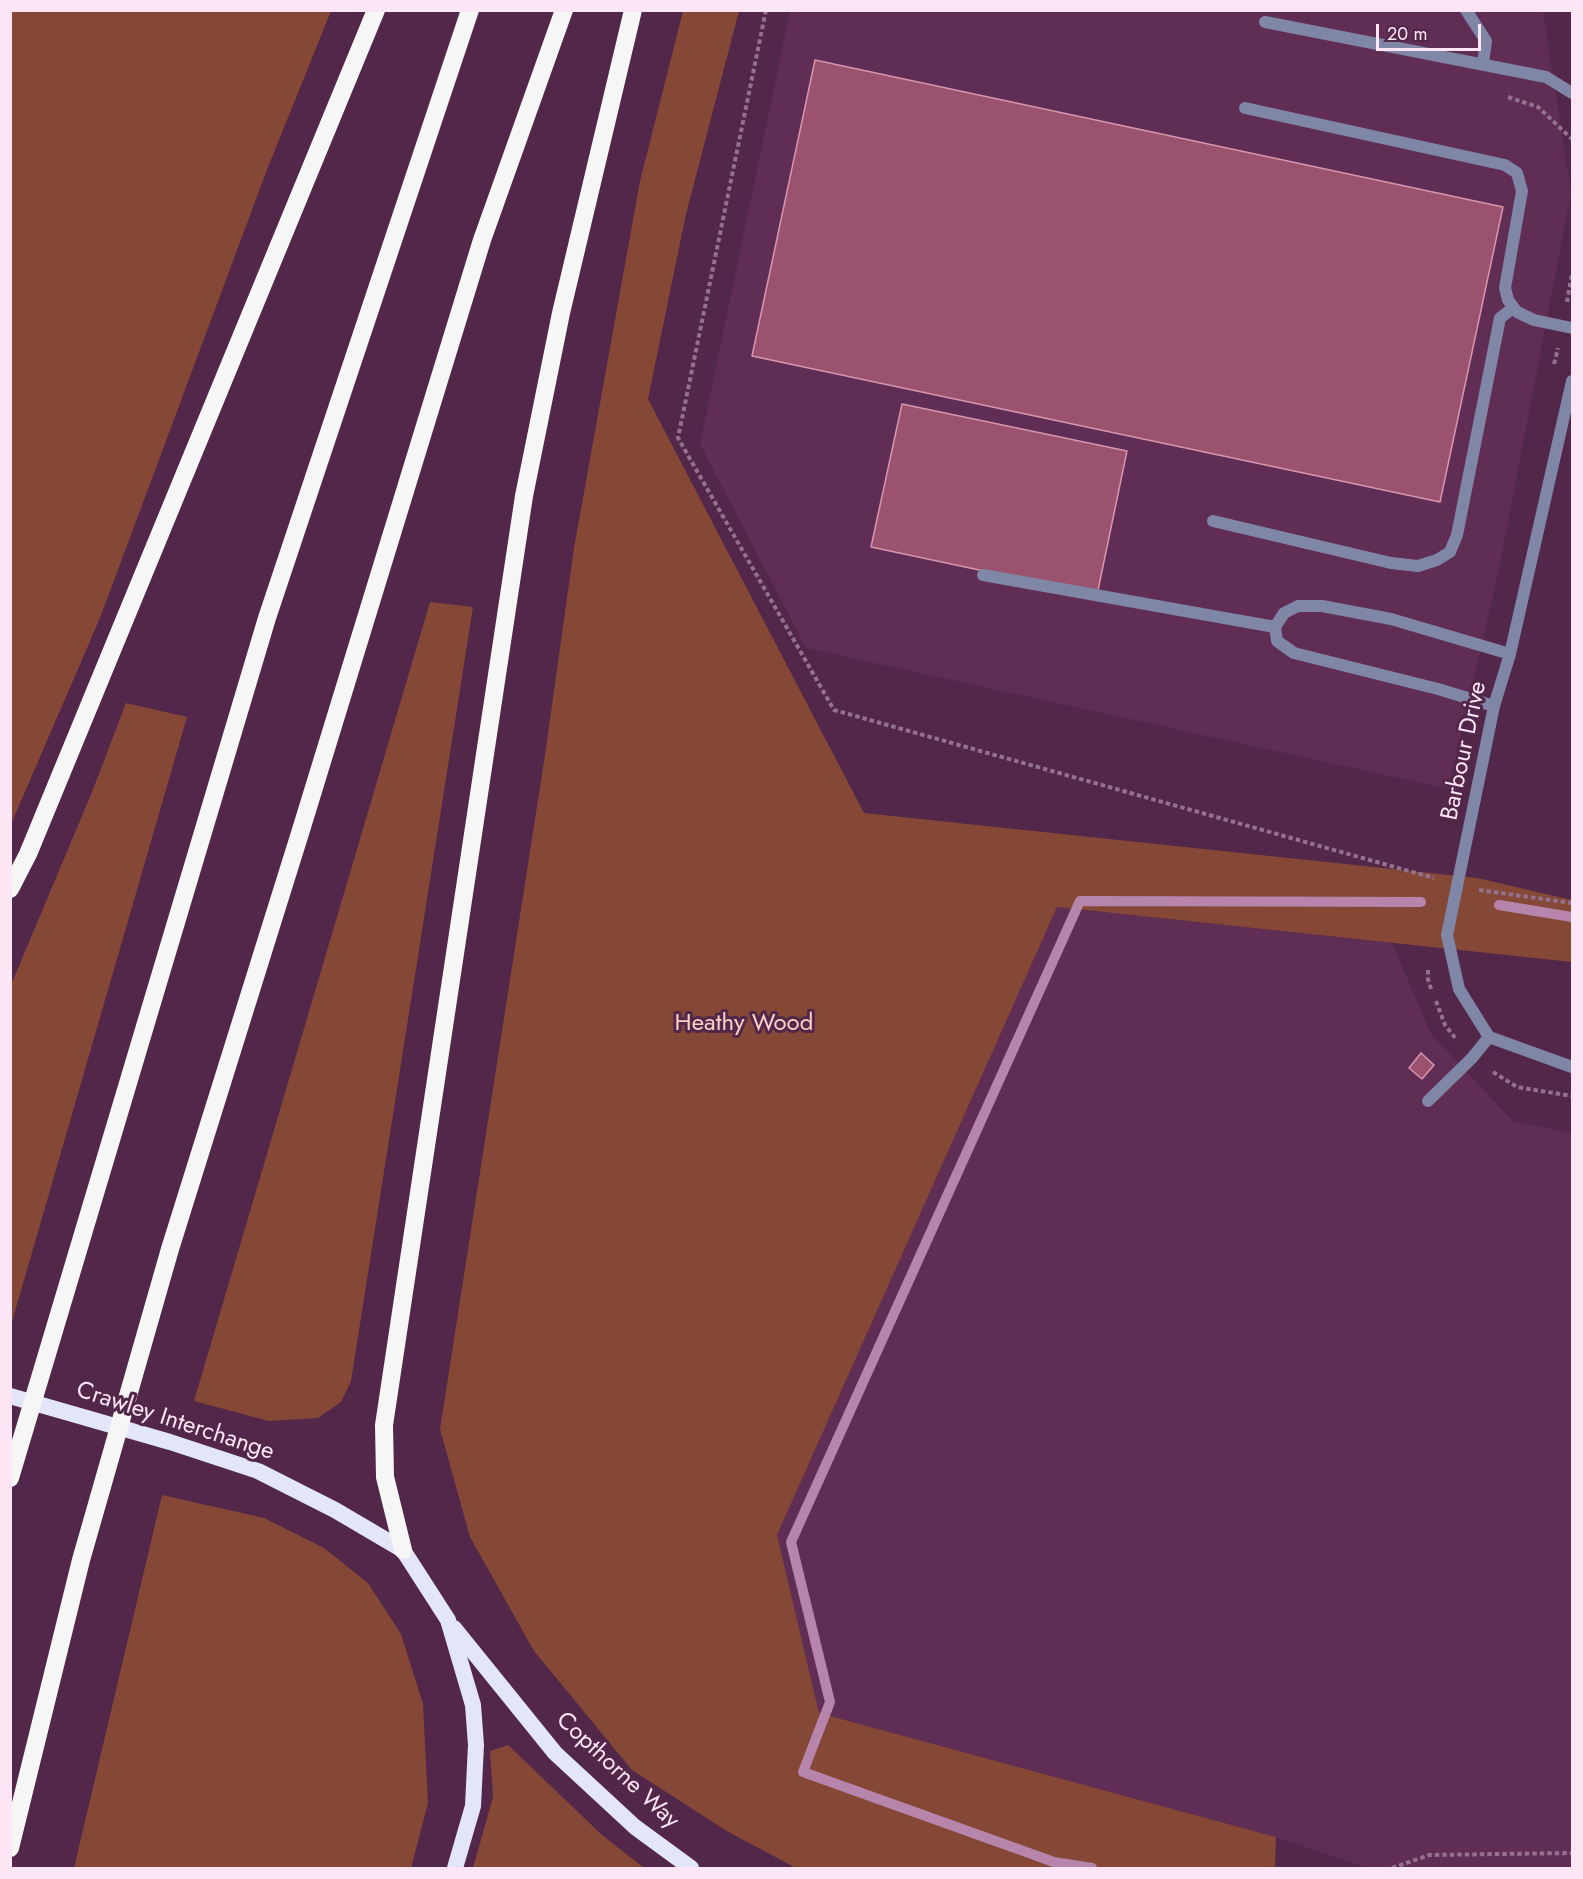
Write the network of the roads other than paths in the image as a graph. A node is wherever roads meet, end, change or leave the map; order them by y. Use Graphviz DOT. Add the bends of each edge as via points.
graph roads {
  1 [pos="376,10"];
  2 [pos="470,10"];
  3 [pos="564,10"];
  4 [pos="633,10"];
  5 [pos="1466,10"];
  6 [pos="1265,22"];
  7 [pos="1483,64"];
  8 [pos="1572,93"];
  9 [pos="1245,108"];
  10 [pos="1513,308"];
  11 [pos="1572,328"];
  12 [pos="1572,381"];
  13 [pos="1213,521"];
  14 [pos="983,575"];
  15 [pos="1275,627"];
  16 [pos="1510,654"];
  17 [pos="1494,706"];
  18 [pos="10,890"];
  19 [pos="1490,1037"];
  20 [pos="1572,1067"];
  21 [pos="1428,1101"];
  22 [pos="10,1396"];
  23 [pos="10,1478"];
  24 [pos="403,1550"];
  25 [pos="448,1620"];
  26 [pos="10,1848"];
  27 [pos="455,1869"];
  28 [pos="691,1869"];
  1 -- 18 [label="highway"];
  2 -- 23 [label="highway" via="267,618"];
  3 -- 26 [label="highway" via="482,240 170,1248 81,1560"];
  4 -- 24 [label="highway" via="561,313 526,484 384,1425 385,1477"];
  5 -- 7 [label="street" via="1486,41"];
  6 -- 7 [label="street"];
  7 -- 8 [label="street" via="1546,77"];
  9 -- 10 [label="street" via="1505,165 1516,173 1522,191 1505,288"];
  10 -- 11 [label="street" via="1534,320"];
  10 -- 13 [label="street" via="1500,318 1457,535 1450,552 1418,566"];
  12 -- 16 [label="street, Barbour Drive"];
  14 -- 15 [label="street"];
  15 -- 16 [label="street" via="1284,613 1298,606 1322,606 1391,619"];
  15 -- 17 [label="street" via="1277,641 1294,653"];
  16 -- 17 [label="street, Barbour Drive"];
  17 -- 19 [label="street, Barbour Drive" via="1447,935 1458,989"];
  19 -- 20 [label="street"];
  19 -- 21 [label="street"];
  22 -- 24 [label="highway, Crawley Interchange" via="258,1471"];
  24 -- 25 [label="highway, Crawley Interchange"];
  25 -- 27 [label="highway, Crawley Interchange" via="473,1705 476,1745 473,1806"];
  25 -- 28 [label="highway, Copthorne Way" via="555,1753 635,1827"];
}
